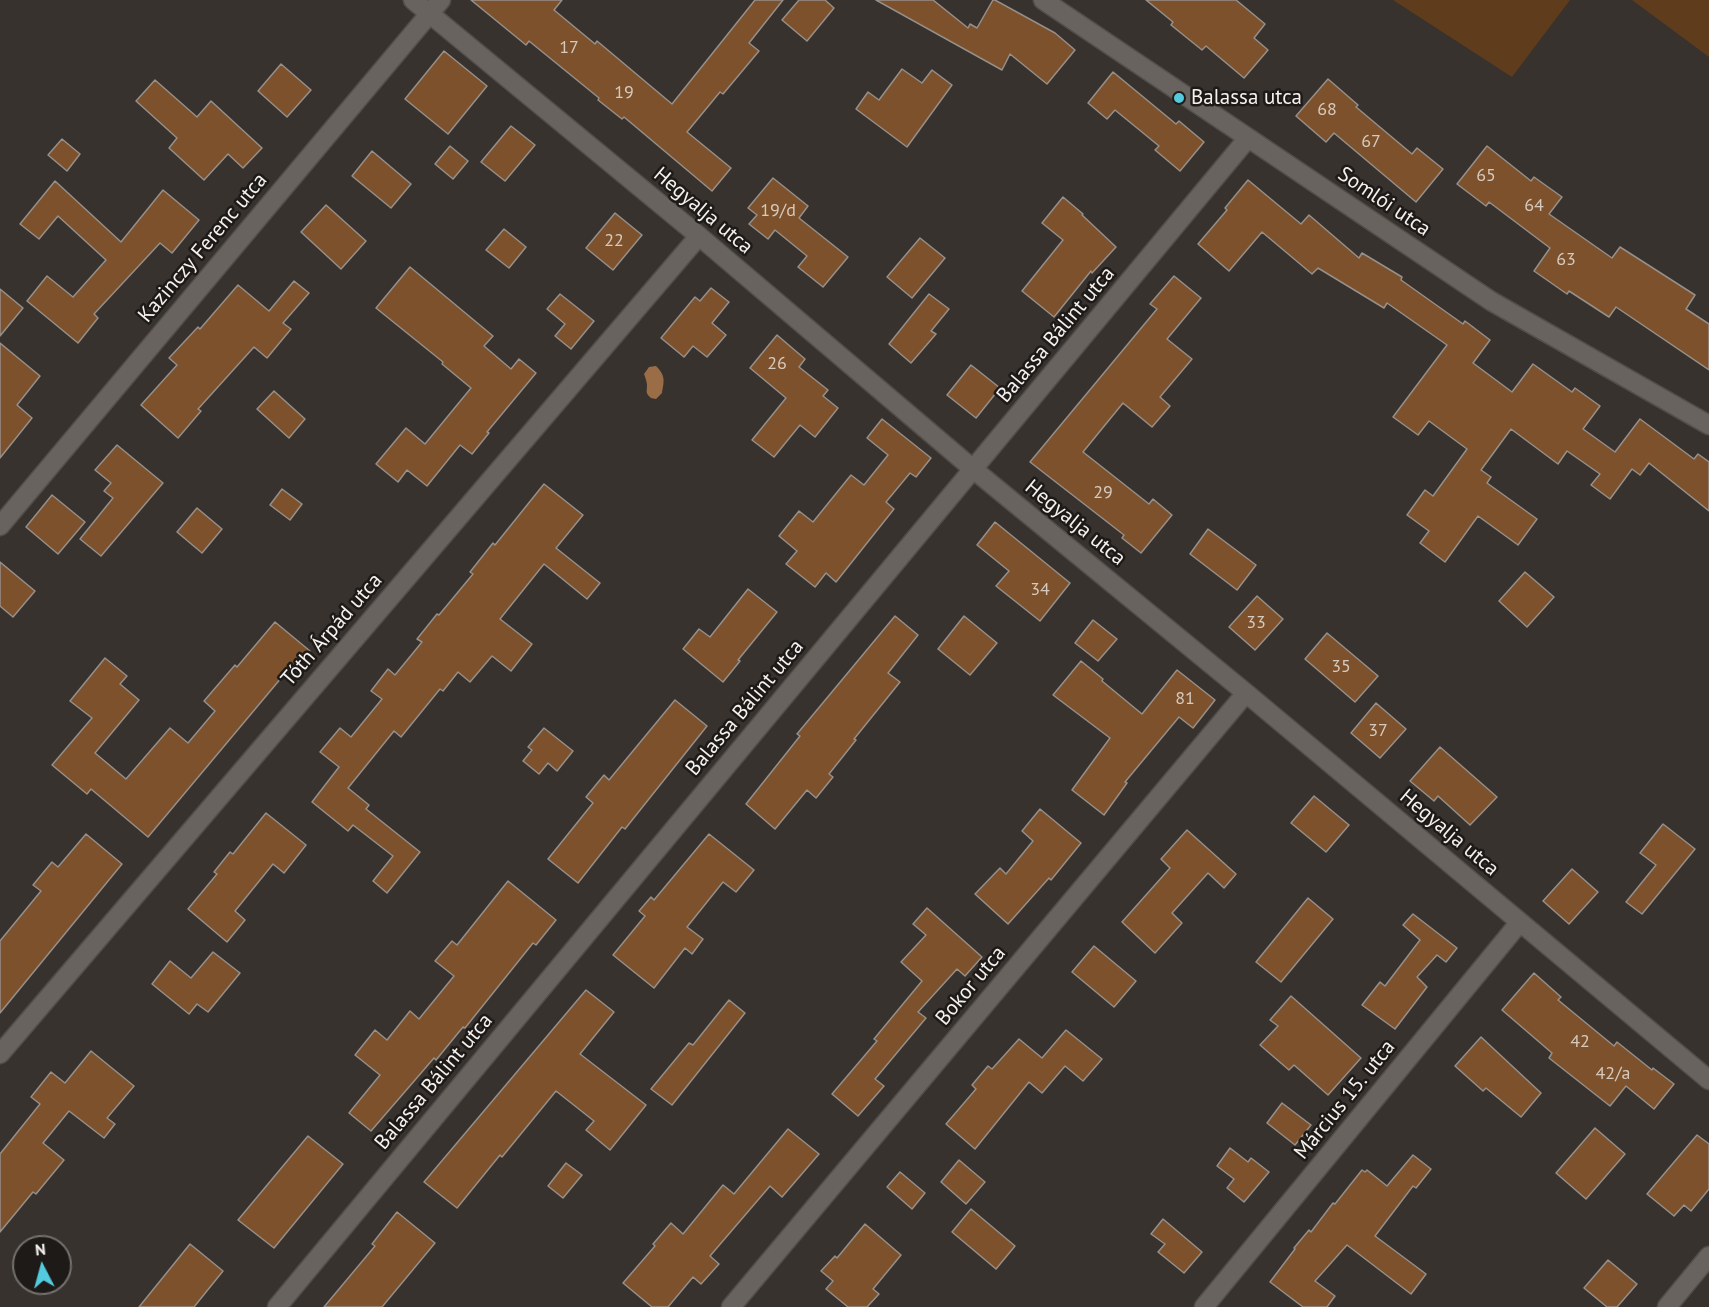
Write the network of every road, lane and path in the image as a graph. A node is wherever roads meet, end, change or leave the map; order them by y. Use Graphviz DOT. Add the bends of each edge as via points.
graph roads {
  1 [pos="413,0"];
  2 [pos="1043,0"];
  3 [pos="435,7"];
  4 [pos="1248,138"];
  5 [pos="699,236"];
  6 [pos="1709,425"];
  7 [pos="973,469"];
  8 [pos="0,526"];
  9 [pos="1246,693"];
  10 [pos="1520,922"];
  11 [pos="0,1054"];
  12 [pos="1709,1080"];
  13 [pos="1709,1256"];
  14 [pos="277,1307"];
  15 [pos="731,1307"];
  16 [pos="1204,1307"];
  17 [pos="1667,1307"];
  1 -- 3 [label="street, Hegyalja utca"];
  2 -- 4 [label="street, Somlói utca"];
  3 -- 5 [label="street, Hegyalja utca"];
  3 -- 8 [label="street, Kazinczy Ferenc utca"];
  4 -- 6 [label="street, Somlói utca" via="1491,301"];
  4 -- 7 [label="street, Balassa Bálint utca"];
  5 -- 7 [label="street, Hegyalja utca"];
  5 -- 11 [label="street, Tóth Árpád utca"];
  7 -- 9 [label="street, Hegyalja utca"];
  7 -- 14 [label="street, Balassa Bálint utca"];
  9 -- 10 [label="street, Hegyalja utca"];
  9 -- 15 [label="street, Bokor utca"];
  10 -- 12 [label="street, Hegyalja utca"];
  10 -- 16 [label="street, Március 15. utca"];
  13 -- 17 [label="street"];
}
